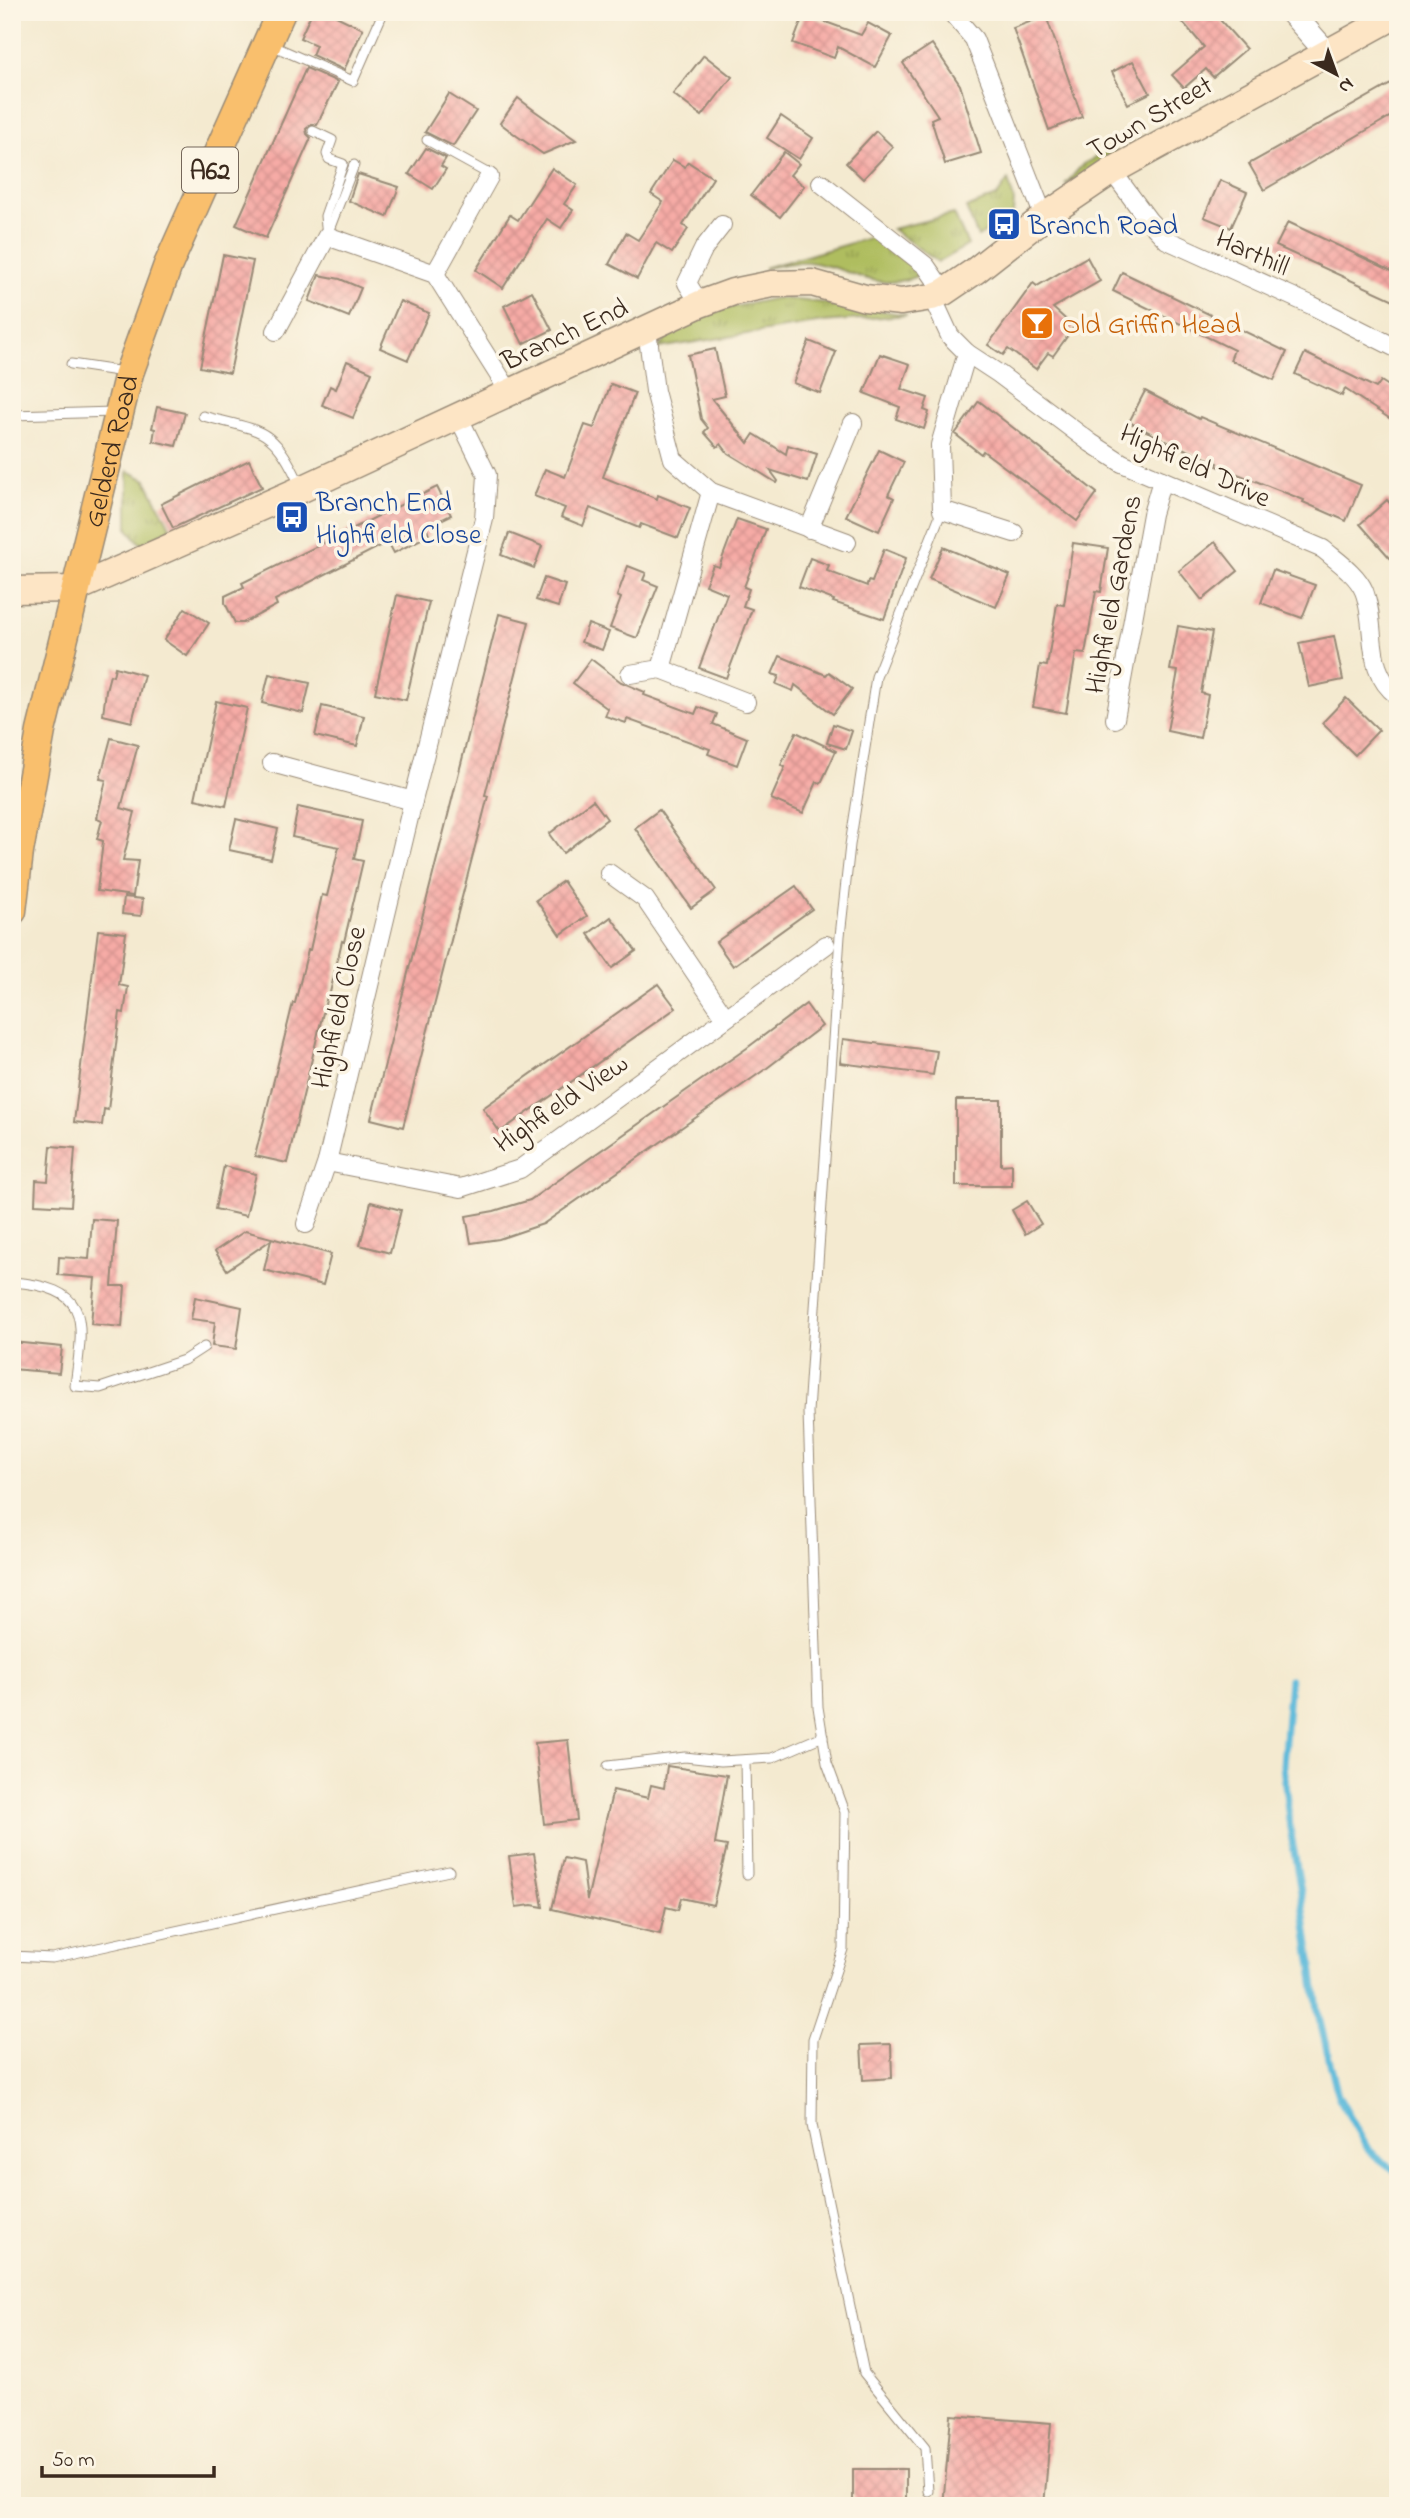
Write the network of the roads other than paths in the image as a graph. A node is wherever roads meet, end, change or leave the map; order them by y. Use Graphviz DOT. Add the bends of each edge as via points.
graph roads {
  1 [pos="281,12"];
  2 [pos="375,12"];
  3 [pos="951,12"];
  4 [pos="1291,12"];
  5 [pos="1398,14"];
  6 [pos="266,43"];
  7 [pos="1327,52"];
  8 [pos="313,131"];
  9 [pos="427,140"];
  10 [pos="354,165"];
  11 [pos="1112,171"];
  12 [pos="488,177"];
  13 [pos="821,183"];
  14 [pos="1044,217"];
  15 [pos="722,225"];
  16 [pos="327,236"];
  17 [pos="435,274"];
  18 [pos="938,295"];
  19 [pos="700,304"];
  20 [pos="647,330"];
  21 [pos="276,331"];
  22 [pos="1398,349"];
  23 [pos="967,353"];
  24 [pos="71,364"];
  25 [pos="130,373"];
  26 [pos="510,393"];
  27 [pos="119,411"];
  28 [pos="12,415"];
  29 [pos="203,416"];
  30 [pos="458,416"];
  31 [pos="853,423"];
  32 [pos="1162,480"];
  33 [pos="302,489"];
  34 [pos="711,492"];
  35 [pos="942,510"];
  36 [pos="809,529"];
  37 [pos="1014,533"];
  38 [pos="847,542"];
  39 [pos="75,589"];
  40 [pos="12,590"];
  41 [pos="662,669"];
  42 [pos="629,674"];
  43 [pos="1398,696"];
  44 [pos="746,702"];
  45 [pos="1115,719"];
  46 [pos="272,763"];
  47 [pos="412,801"];
  48 [pos="609,873"];
  49 [pos="12,911"];
  50 [pos="826,946"];
  51 [pos="725,1017"];
  52 [pos="327,1162"];
  53 [pos="306,1224"];
  54 [pos="12,1282"];
  55 [pos="204,1347"];
  56 [pos="822,1736"];
  57 [pos="745,1760"];
  58 [pos="608,1766"];
  59 [pos="449,1871"];
  60 [pos="747,1874"];
  61 [pos="12,1956"];
  62 [pos="929,2491"];
  1 -- 6 [label="main road, Gelderd Road / A62"];
  2 -- 6 [label="lane" via="382,15 353,81"];
  3 -- 14 [label="street" via="974,39"];
  4 -- 7 [label="street"];
  5 -- 7 [label="main road, Town Street"];
  6 -- 25 [label="main road, Gelderd Road / A62" via="168,265"];
  7 -- 11 [label="main road, Town Street"];
  8 -- 16 [label="lane" via="332,140 327,154 342,164 325,216"];
  9 -- 12 [label="lane"];
  10 -- 16 [label="lane"];
  11 -- 14 [label="main road, Town Street"];
  11 -- 22 [label="street, Harthill" via="1167,240"];
  12 -- 17 [label="street"];
  13 -- 18 [label="street" via="926,266"];
  14 -- 18 [label="main road, Town Street"];
  15 -- 19 [label="street" via="704,248 687,283"];
  16 -- 17 [label="street"];
  16 -- 21 [label="street"];
  17 -- 26 [label="street"];
  18 -- 19 [label="main road, Branch End" via="901,302 812,284 772,285"];
  18 -- 23 [label="street, Highfield Drive" via="950,336"];
  19 -- 20 [label="main road, Branch End"];
  20 -- 26 [label="main road, Branch End"];
  20 -- 34 [label="street" via="655,391 673,459"];
  23 -- 32 [label="street, Highfield Drive" via="1101,450"];
  23 -- 35 [label="street" via="940,444"];
  24 -- 25 [label="lane"];
  25 -- 27 [label="main road, Gelderd Road / A62"];
  26 -- 30 [label="main road, Branch End"];
  27 -- 28 [label="lane"];
  27 -- 39 [label="main road, Gelderd Road / A62"];
  29 -- 33 [label="lane" via="259,430 276,442"];
  30 -- 33 [label="main road, Branch End"];
  30 -- 47 [label="street, Highfield Close" via="487,475 484,519"];
  31 -- 36 [label="street"];
  32 -- 43 [label="street, Highfield Drive" via="1323,549 1347,569 1364,590 1377,672"];
  32 -- 45 [label="street, Highfield Gardens"];
  33 -- 39 [label="main road, Branch End"];
  34 -- 36 [label="street"];
  34 -- 41 [label="street"];
  35 -- 37 [label="street"];
  35 -- 56 [label="lane" via="876,677 843,910 808,1412"];
  36 -- 38 [label="street"];
  39 -- 40 [label="main road"];
  39 -- 49 [label="main road, Gelderd Road / A62" via="41,731"];
  41 -- 42 [label="street"];
  41 -- 44 [label="street"];
  46 -- 47 [label="street"];
  47 -- 52 [label="street, Highfield Close"];
  48 -- 51 [label="street" via="645,899"];
  50 -- 51 [label="street, Highfield View"];
  51 -- 52 [label="street, Highfield View" via="520,1169 461,1188"];
  52 -- 53 [label="street, Highfield Close"];
  54 -- 55 [label="lane" via="56,1290 74,1303 81,1331 75,1386 100,1388 184,1360"];
  56 -- 57 [label="lane" via="772,1758"];
  56 -- 62 [label="lane" via="845,1812 843,1949 813,2039 812,2125 864,2373 925,2448"];
  57 -- 58 [label="lane" via="685,1756"];
  57 -- 60 [label="lane"];
  59 -- 61 [label="lane" via="52,1958"];
}
